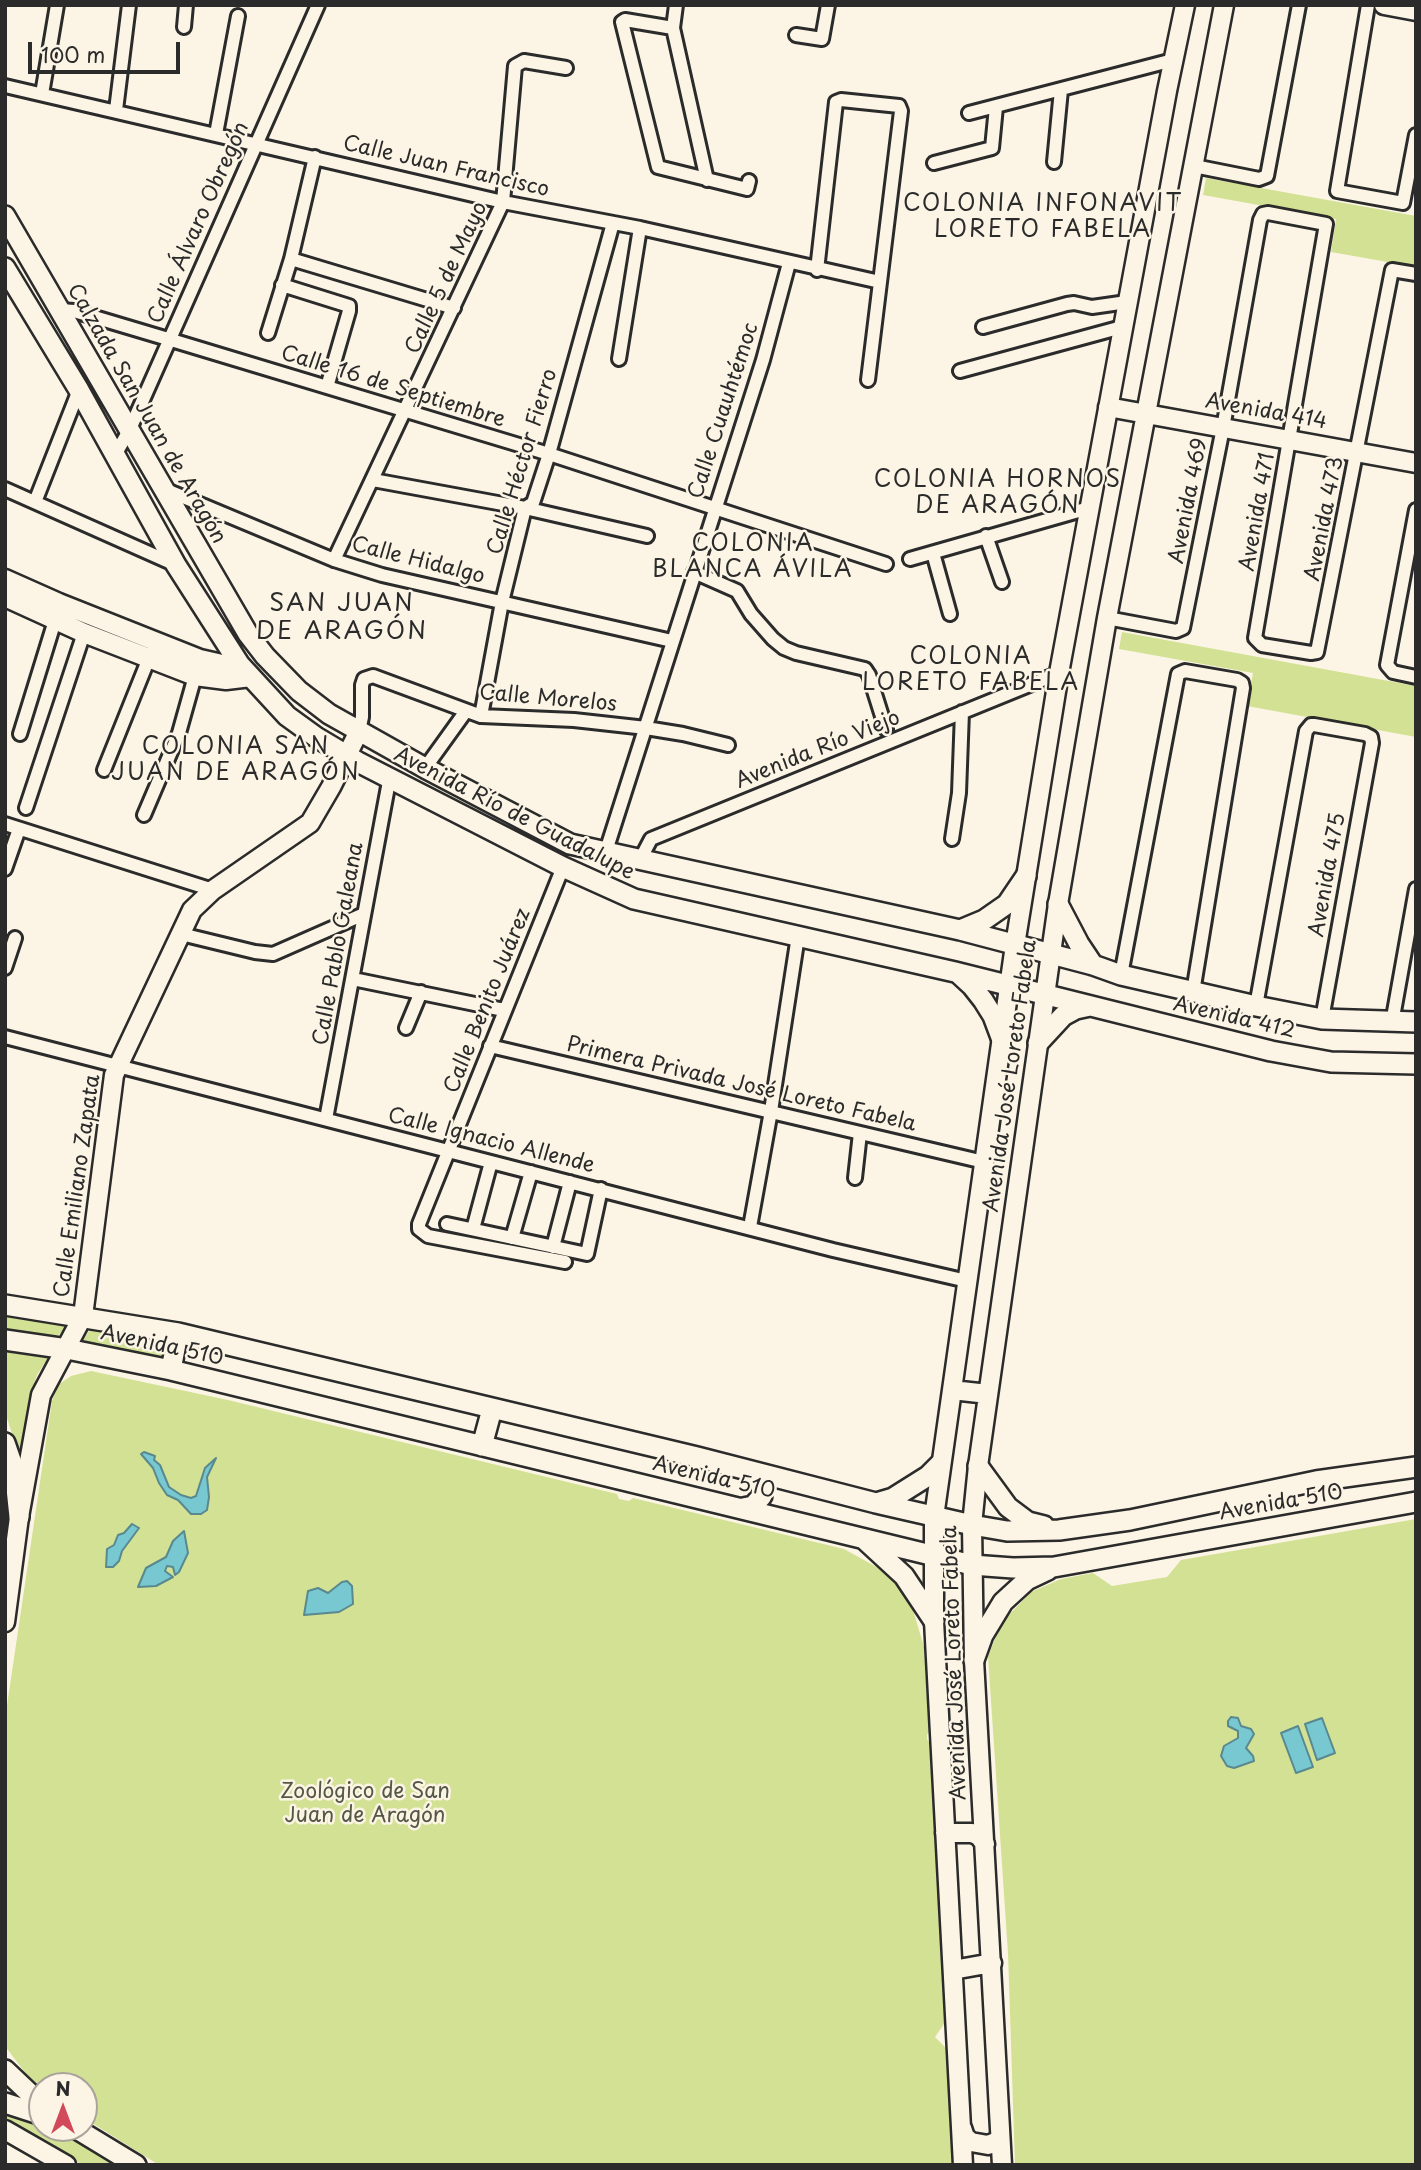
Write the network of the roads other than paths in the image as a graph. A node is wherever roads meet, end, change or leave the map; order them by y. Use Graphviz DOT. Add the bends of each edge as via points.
graph roads {
  1 [pos="57,5"];
  2 [pos="130,5"];
  3 [pos="186,5"];
  4 [pos="318,5"];
  5 [pos="676,5"];
  6 [pos="828,5"];
  7 [pos="1185,5"];
  8 [pos="1224,5"];
  9 [pos="1299,5"];
  10 [pos="1368,5"];
  11 [pos="1384,5"];
  12 [pos="1416,11"];
  13 [pos="237,16"];
  14 [pos="184,27"];
  15 [pos="673,28"];
  16 [pos="796,35"];
  17 [pos="1173,60"];
  18 [pos="566,68"];
  19 [pos="5,86"];
  20 [pos="1061,90"];
  21 [pos="42,94"];
  22 [pos="996,107"];
  23 [pos="116,110"];
  24 [pos="969,113"];
  25 [pos="216,134"];
  26 [pos="1416,135"];
  27 [pos="256,143"];
  28 [pos="315,157"];
  29 [pos="1054,162"];
  30 [pos="934,163"];
  31 [pos="1194,166"];
  32 [pos="707,180"];
  33 [pos="749,181"];
  34 [pos="503,202"];
  35 [pos="1263,214"];
  36 [pos="5,216"];
  37 [pos="613,223"];
  38 [pos="640,228"];
  39 [pos="291,260"];
  40 [pos="789,263"];
  41 [pos="5,268"];
  42 [pos="817,270"];
  43 [pos="1416,274"];
  44 [pos="880,282"];
  45 [pos="282,285"];
  46 [pos="1127,302"];
  47 [pos="454,308"];
  48 [pos="60,310"];
  49 [pos="983,327"];
  50 [pos="1122,327"];
  51 [pos="268,333"];
  52 [pos="168,339"];
  53 [pos="619,359"];
  54 [pos="960,371"];
  55 [pos="869,380"];
  56 [pos="327,387"];
  57 [pos="79,390"];
  58 [pos="1108,407"];
  59 [pos="406,412"];
  60 [pos="1147,414"];
  61 [pos="1223,428"];
  62 [pos="130,429"];
  63 [pos="1290,440"];
  64 [pos="1357,452"];
  65 [pos="549,454"];
  66 [pos="114,456"];
  67 [pos="1416,463"];
  68 [pos="373,480"];
  69 [pos="5,489"];
  70 [pos="164,489"];
  71 [pos="36,502"];
  72 [pos="714,506"];
  73 [pos="525,508"];
  74 [pos="1089,508"];
  75 [pos="1416,510"];
  76 [pos="647,536"];
  77 [pos="986,536"];
  78 [pos="933,553"];
  79 [pos="910,559"];
  80 [pos="334,560"];
  81 [pos="886,564"];
  82 [pos="176,565"];
  83 [pos="694,572"];
  84 [pos="5,579"];
  85 [pos="1002,582"];
  86 [pos="5,597"];
  87 [pos="502,602"];
  88 [pos="57,612"];
  89 [pos="950,614"];
  90 [pos="1107,618"];
  91 [pos="84,633"];
  92 [pos="248,634"];
  93 [pos="156,641"];
  94 [pos="672,641"];
  95 [pos="1317,652"];
  96 [pos="148,659"];
  97 [pos="246,671"];
  98 [pos="1059,673"];
  99 [pos="195,676"];
  100 [pos="1416,677"];
  101 [pos="466,711"];
  102 [pos="962,712"];
  103 [pos="481,716"];
  104 [pos="646,728"];
  105 [pos="886,729"];
  106 [pos="359,731"];
  107 [pos="20,734"];
  108 [pos="728,745"];
  109 [pos="347,755"];
  110 [pos="425,768"];
  111 [pos="104,770"];
  112 [pos="390,776"];
  113 [pos="26,808"];
  114 [pos="144,815"];
  115 [pos="5,824"];
  116 [pos="19,829"];
  117 [pos="952,839"];
  118 [pos="606,851"];
  119 [pos="641,858"];
  120 [pos="564,867"];
  121 [pos="5,869"];
  122 [pos="1026,876"];
  123 [pos="1416,889"];
  124 [pos="213,890"];
  125 [pos="1058,904"];
  126 [pos="364,914"];
  127 [pos="960,930"];
  128 [pos="181,934"];
  129 [pos="798,936"];
  130 [pos="15,938"];
  131 [pos="1015,945"];
  132 [pos="1052,954"];
  133 [pos="1093,965"];
  134 [pos="5,968"];
  135 [pos="955,972"];
  136 [pos="1121,975"];
  137 [pos="353,979"];
  138 [pos="1009,986"];
  139 [pos="421,992"];
  140 [pos="1193,992"];
  141 [pos="1046,994"];
  142 [pos="1091,1006"];
  143 [pos="1256,1006"];
  144 [pos="504,1010"];
  145 [pos="1322,1020"];
  146 [pos="1392,1023"];
  147 [pos="1416,1023"];
  148 [pos="406,1028"];
  149 [pos="5,1037"];
  150 [pos="1002,1040"];
  151 [pos="1038,1043"];
  152 [pos="490,1046"];
  153 [pos="1416,1065"];
  154 [pos="118,1067"];
  155 [pos="771,1111"];
  156 [pos="326,1119"];
  157 [pos="860,1133"];
  158 [pos="449,1150"];
  159 [pos="491,1162"];
  160 [pos="984,1162"];
  161 [pos="531,1172"];
  162 [pos="855,1178"];
  163 [pos="570,1182"];
  164 [pos="601,1189"];
  165 [pos="447,1224"];
  166 [pos="750,1227"];
  167 [pos="473,1229"];
  168 [pos="512,1238"];
  169 [pos="553,1247"];
  170 [pos="565,1262"];
  171 [pos="967,1281"];
  172 [pos="5,1304"];
  173 [pos="83,1316"];
  174 [pos="178,1333"];
  175 [pos="5,1340"];
  176 [pos="67,1349"];
  177 [pos="171,1370"];
  178 [pos="953,1390"];
  179 [pos="988,1394"];
  180 [pos="492,1409"];
  181 [pos="5,1443"];
  182 [pos="482,1446"];
  183 [pos="940,1464"];
  184 [pos="978,1466"];
  185 [pos="1416,1467"];
  186 [pos="755,1472"];
  187 [pos="1416,1502"];
  188 [pos="876,1503"];
  189 [pos="743,1508"];
  190 [pos="19,1517"];
  191 [pos="934,1517"];
  192 [pos="1130,1520"];
  193 [pos="972,1525"];
  194 [pos="1059,1530"];
  195 [pos="862,1537"];
  196 [pos="1135,1553"];
  197 [pos="933,1555"];
  198 [pos="972,1565"];
  199 [pos="1054,1567"];
  200 [pos="934,1621"];
  201 [pos="5,1622"];
  202 [pos="974,1660"];
  203 [pos="944,1810"];
  204 [pos="983,1821"];
  205 [pos="945,1833"];
  206 [pos="985,1844"];
  207 [pos="992,1963"];
  208 [pos="953,1970"];
  209 [pos="5,2070"];
  210 [pos="28,2092"];
  211 [pos="5,2103"];
  212 [pos="28,2110"];
  213 [pos="962,2128"];
  214 [pos="5,2130"];
  215 [pos="1000,2140"];
  216 [pos="98,2142"];
  217 [pos="963,2161"];
  218 [pos="1002,2163"];
  219 [pos="66,2165"];
  220 [pos="136,2165"];
  1 -- 21 [label="street"];
  2 -- 23 [label="street"];
  3 -- 14 [label="street"];
  4 -- 27 [label="street, Calle Álvaro Obregón"];
  5 -- 15 [label="street"];
  6 -- 16 [label="street" via="822,39"];
  7 -- 17 [label="main road, Avenida José Loreto Fabela"];
  8 -- 31 [label="main road, Avenida José Loreto Fabela"];
  9 -- 31 [label="street" via="1269,174 1259,179"];
  10 -- 26 [label="street" via="1337,191 1404,203"];
  11 -- 12 [label="main road"];
  13 -- 25 [label="street"];
  15 -- 32 [label="street"];
  15 -- 32 [label="street" via="622,21 659,167"];
  17 -- 20 [label="street"];
  17 -- 46 [label="main road, Avenida José Loreto Fabela"];
  18 -- 34 [label="street, Calle 5 de Mayo" via="524,61 515,66"];
  19 -- 21 [label="street, Calle Juan Francisco"];
  20 -- 22 [label="street"];
  20 -- 29 [label="street"];
  21 -- 23 [label="street, Calle Juan Francisco"];
  22 -- 24 [label="street"];
  22 -- 30 [label="street" via="992,148"];
  23 -- 25 [label="street, Calle Juan Francisco"];
  25 -- 27 [label="street, Calle Juan Francisco"];
  27 -- 28 [label="street, Calle Juan Francisco"];
  27 -- 52 [label="street, Calle Álvaro Obregón"];
  28 -- 34 [label="street, Calle Juan Francisco"];
  28 -- 39 [label="street"];
  31 -- 60 [label="main road, Avenida José Loreto Fabela"];
  32 -- 33 [label="street" via="747,189"];
  34 -- 37 [label="street, Calle Juan Francisco"];
  34 -- 47 [label="street, Calle 5 de Mayo"];
  35 -- 61 [label="street, Avenida 469"];
  35 -- 63 [label="street, Avenida 471" via="1326,224"];
  36 -- 48 [label="main road, Calzada San Juan de Aragón"];
  37 -- 38 [label="street, Calle Juan Francisco"];
  37 -- 65 [label="street, Calle Héctor Fierro"];
  38 -- 40 [label="street, Calle Juan Francisco"];
  38 -- 53 [label="street"];
  39 -- 45 [label="street"];
  39 -- 47 [label="street"];
  40 -- 42 [label="street, Calle Juan Francisco"];
  40 -- 72 [label="street, Calle Cuauhtémoc" via="763,360"];
  41 -- 57 [label="main road"];
  42 -- 44 [label="street, Calle Juan Francisco"];
  42 -- 44 [label="street" via="836,102 901,107"];
  43 -- 64 [label="street, Avenida 473" via="1392,270"];
  44 -- 55 [label="street"];
  45 -- 51 [label="street"];
  45 -- 56 [label="street" via="349,306"];
  46 -- 49 [label="street" via="1092,307 1066,304"];
  46 -- 50 [label="main road, Avenida José Loreto Fabela"];
  47 -- 59 [label="street, Calle 5 de Mayo"];
  48 -- 52 [label="street, Calle 16 de Septiembre"];
  48 -- 62 [label="main road, Calzada San Juan de Aragón"];
  50 -- 54 [label="street"];
  50 -- 58 [label="main road, Avenida José Loreto Fabela"];
  52 -- 56 [label="street, Calle 16 de Septiembre"];
  52 -- 62 [label="street, Calle Álvaro Obregón"];
  56 -- 59 [label="street, Calle 16 de Septiembre"];
  57 -- 66 [label="main road"];
  57 -- 71 [label="street"];
  58 -- 60 [label="main road, Avenida 414"];
  58 -- 74 [label="main road, Avenida José Loreto Fabela"];
  59 -- 65 [label="street, Calle 16 de Septiembre"];
  59 -- 68 [label="street, Calle 5 de Mayo"];
  60 -- 61 [label="main road, Avenida 414"];
  60 -- 90 [label="main road, Avenida José Loreto Fabela"];
  61 -- 63 [label="main road, Avenida 414"];
  61 -- 90 [label="street, Avenida 469" via="1182,630"];
  62 -- 66 [label="street, Calle Álvaro Obregón"];
  62 -- 70 [label="main road, Calzada San Juan de Aragón"];
  63 -- 64 [label="main road, Avenida 414"];
  63 -- 95 [label="street, Avenida 471" via="1255,641"];
  64 -- 67 [label="main road, Avenida 414"];
  64 -- 95 [label="street, Avenida 473"];
  65 -- 72 [label="street, Calle 16 de Septiembre"];
  65 -- 73 [label="street, Calle Héctor Fierro" via="533,503"];
  66 -- 82 [label="main road"];
  68 -- 73 [label="street"];
  68 -- 80 [label="street, Calle 5 de Mayo"];
  69 -- 71 [label="street"];
  70 -- 80 [label="street, Calle Hidalgo"];
  70 -- 92 [label="main road, Calzada San Juan de Aragón"];
  71 -- 82 [label="street"];
  72 -- 81 [label="street, Calle 16 de Septiembre"];
  72 -- 83 [label="street, Calle Cuauhtémoc"];
  73 -- 76 [label="street"];
  73 -- 87 [label="street, Calle Héctor Fierro"];
  74 -- 77 [label="street"];
  74 -- 98 [label="main road, Avenida José Loreto Fabela"];
  75 -- 100 [label="street" via="1388,668"];
  77 -- 78 [label="street"];
  77 -- 85 [label="street"];
  78 -- 79 [label="street"];
  78 -- 89 [label="street"];
  80 -- 87 [label="street, Calle Hidalgo"];
  82 -- 97 [label="main road"];
  83 -- 94 [label="street, Calle Cuauhtémoc"];
  83 -- 105 [label="street" via="737,591 751,614 784,648 865,669"];
  84 -- 88 [label="main road"];
  86 -- 88 [label="main road"];
  87 -- 94 [label="street, Calle Hidalgo"];
  87 -- 103 [label="street, Calle Héctor Fierro"];
  88 -- 91 [label="main road"];
  88 -- 93 [label="main road"];
  88 -- 107 [label="street"];
  90 -- 125 [label="main road, Avenida José Loreto Fabela"];
  91 -- 96 [label="main road"];
  91 -- 113 [label="street"];
  92 -- 106 [label="main road, Avenida Río de Guadalupe" via="299,691"];
  93 -- 96 [label="street"];
  93 -- 97 [label="main road"];
  94 -- 104 [label="street, Calle Cuauhtémoc"];
  96 -- 99 [label="main road"];
  96 -- 111 [label="street"];
  97 -- 99 [label="main road" via="226,680"];
  97 -- 109 [label="main road, Avenida Río de Guadalupe" via="287,716"];
  98 -- 102 [label="street, Avenida Río Viejo"];
  98 -- 122 [label="main road, Avenida José Loreto Fabela"];
  99 -- 114 [label="street" via="179,733"];
  101 -- 103 [label="street, Calle Morelos"];
  101 -- 106 [label="street, Calle Morelos" via="373,676 362,684"];
  101 -- 110 [label="street"];
  102 -- 117 [label="street"];
  102 -- 119 [label="street, Avenida Río Viejo" via="651,839"];
  103 -- 104 [label="street, Calle Morelos"];
  104 -- 108 [label="street, Calle Morelos"];
  104 -- 118 [label="street, Calle Cuauhtémoc"];
  106 -- 109 [label="main road, Calle Emiliano Zapata"];
  106 -- 110 [label="main road, Avenida Río de Guadalupe"];
  109 -- 112 [label="main road, Avenida Río de Guadalupe"];
  109 -- 124 [label="main road, Calle Emiliano Zapata" via="310,823"];
  110 -- 118 [label="main road, Avenida Río de Guadalupe" via="570,844"];
  112 -- 120 [label="main road, Avenida Río de Guadalupe"];
  112 -- 126 [label="street, Calle Pablo Galeana"];
  115 -- 116 [label="street"];
  116 -- 121 [label="street"];
  116 -- 124 [label="street"];
  118 -- 119 [label="main road, Avenida Río de Guadalupe"];
  119 -- 127 [label="main road, Avenida Río de Guadalupe"];
  120 -- 129 [label="main road, Avenida Río de Guadalupe" via="634,899"];
  120 -- 144 [label="street, Calle Benito Juárez"];
  122 -- 127 [label="main road" via="1001,908"];
  122 -- 131 [label="main road, Avenida José Loreto Fabela"];
  123 -- 146 [label="street"];
  124 -- 128 [label="main road, Calle Emiliano Zapata" via="192,910"];
  125 -- 132 [label="main road, Avenida José Loreto Fabela"];
  125 -- 133 [label="main road"];
  126 -- 128 [label="street" via="273,954"];
  126 -- 137 [label="street, Calle Pablo Galeana"];
  127 -- 131 [label="main road, Avenida Río de Guadalupe"];
  128 -- 154 [label="main road, Calle Emiliano Zapata"];
  129 -- 135 [label="main road, Avenida Río de Guadalupe"];
  129 -- 155 [label="street"];
  130 -- 134 [label="street"];
  131 -- 132 [label="main road, Avenida Río de Guadalupe"];
  131 -- 138 [label="main road, Avenida José Loreto Fabela"];
  132 -- 133 [label="main road, Avenida 412"];
  132 -- 141 [label="main road, Avenida José Loreto Fabela"];
  133 -- 136 [label="main road, Avenida 412"];
  135 -- 138 [label="main road, Avenida Río de Guadalupe"];
  135 -- 150 [label="main road" via="983,1000"];
  136 -- 140 [label="main road, Avenida 412"];
  136 -- 140 [label="street" via="1179,672 1237,680 1243,688"];
  137 -- 139 [label="street"];
  137 -- 156 [label="street, Calle Pablo Galeana"];
  138 -- 141 [label="main road, Avenida Río de Guadalupe"];
  138 -- 150 [label="main road, Avenida José Loreto Fabela"];
  139 -- 144 [label="street"];
  139 -- 148 [label="street"];
  140 -- 143 [label="main road, Avenida 412"];
  141 -- 142 [label="main road, Avenida 412"];
  141 -- 151 [label="main road, Avenida José Loreto Fabela"];
  142 -- 151 [label="main road" via="1063,1016"];
  142 -- 153 [label="main road, Avenida 412" via="1270,1051 1331,1062"];
  143 -- 145 [label="main road, Avenida 412"];
  143 -- 145 [label="street, Avenida 475" via="1307,731 1311,726 1365,734 1371,737"];
  144 -- 152 [label="street, Calle Benito Juárez"];
  145 -- 146 [label="main road, Avenida 412"];
  146 -- 147 [label="main road, Avenida 412"];
  149 -- 154 [label="street, Calle Ignacio Allende"];
  150 -- 160 [label="main road, Avenida José Loreto Fabela"];
  151 -- 179 [label="main road, Avenida José Loreto Fabela"];
  152 -- 155 [label="street, Primera Privada José Loreto Fabela"];
  152 -- 158 [label="street, Calle Benito Juárez"];
  154 -- 156 [label="street, Calle Ignacio Allende"];
  154 -- 173 [label="main road, Calle Emiliano Zapata"];
  155 -- 157 [label="street, Primera Privada José Loreto Fabela"];
  155 -- 166 [label="street"];
  156 -- 158 [label="street, Calle Ignacio Allende"];
  157 -- 160 [label="street, Primera Privada José Loreto Fabela"];
  157 -- 162 [label="street"];
  158 -- 159 [label="street, Calle Ignacio Allende"];
  158 -- 170 [label="street, Calle Benito Juárez" via="420,1219 423,1233"];
  159 -- 161 [label="street, Calle Ignacio Allende"];
  159 -- 167 [label="street"];
  160 -- 171 [label="main road, Avenida José Loreto Fabela"];
  161 -- 163 [label="street, Calle Ignacio Allende"];
  161 -- 168 [label="street"];
  163 -- 164 [label="street, Calle Ignacio Allende"];
  163 -- 169 [label="street"];
  164 -- 166 [label="street, Calle Ignacio Allende"];
  164 -- 169 [label="street" via="587,1254"];
  165 -- 167 [label="street"];
  166 -- 171 [label="street, Calle Ignacio Allende"];
  167 -- 168 [label="street"];
  168 -- 169 [label="street"];
  171 -- 178 [label="main road, Avenida José Loreto Fabela"];
  172 -- 173 [label="main road, Avenida 510"];
  173 -- 174 [label="main road, Avenida 510"];
  173 -- 176 [label="main road, Calle Emiliano Zapata"];
  174 -- 177 [label="main road"];
  174 -- 180 [label="main road, Avenida 510"];
  175 -- 176 [label="main road, Avenida 510"];
  176 -- 177 [label="main road, Avenida 510"];
  176 -- 190 [label="main road, Calle Emiliano Zapata" via="41,1395"];
  177 -- 182 [label="main road, Avenida 510"];
  178 -- 179 [label="main road"];
  178 -- 183 [label="main road, Avenida José Loreto Fabela"];
  179 -- 184 [label="main road, Avenida José Loreto Fabela"];
  180 -- 182 [label="main road"];
  180 -- 186 [label="main road, Avenida 510"];
  181 -- 190 [label="main road" via="14,1469"];
  182 -- 189 [label="main road, Avenida 510"];
  183 -- 188 [label="main road" via="893,1498"];
  183 -- 191 [label="main road, Avenida José Loreto Fabela"];
  184 -- 193 [label="main road, Avenida José Loreto Fabela"];
  184 -- 194 [label="main road" via="1007,1507 1028,1522"];
  185 -- 192 [label="main road, Avenida 510" via="1316,1481"];
  186 -- 188 [label="main road, Avenida 510"];
  186 -- 189 [label="main road" via="762,1496 753,1506"];
  187 -- 196 [label="main road, Avenida 510"];
  188 -- 191 [label="main road, Avenida 510"];
  189 -- 195 [label="main road, Avenida 510"];
  190 -- 201 [label="main road, Calle Emiliano Zapata"];
  191 -- 193 [label="main road, Avenida 510"];
  191 -- 197 [label="main road, Avenida José Loreto Fabela"];
  192 -- 194 [label="main road, Avenida 510"];
  192 -- 196 [label="main road"];
  193 -- 194 [label="main road, Avenida 510" via="1007,1531"];
  193 -- 198 [label="main road, Avenida José Loreto Fabela"];
  195 -- 197 [label="main road, Avenida 510"];
  195 -- 200 [label="main road" via="904,1576"];
  196 -- 199 [label="main road, Avenida 510"];
  197 -- 198 [label="main road, Avenida 510"];
  197 -- 200 [label="main road, Avenida José Loreto Fabela"];
  198 -- 199 [label="main road, Avenida 510"];
  198 -- 202 [label="main road, Avenida José Loreto Fabela"];
  199 -- 202 [label="main road" via="1027,1580 1003,1602"];
  200 -- 203 [label="main road, Avenida José Loreto Fabela"];
  202 -- 204 [label="main road, Avenida José Loreto Fabela"];
  203 -- 204 [label="main road" via="957,1821"];
  203 -- 205 [label="main road, Avenida José Loreto Fabela"];
  204 -- 206 [label="main road, Avenida José Loreto Fabela"];
  205 -- 206 [label="main road" via="972,1833"];
  205 -- 208 [label="main road, Avenida José Loreto Fabela"];
  206 -- 207 [label="main road, Avenida José Loreto Fabela"];
  207 -- 208 [label="main road"];
  207 -- 215 [label="main road, Avenida José Loreto Fabela"];
  208 -- 213 [label="main road, Avenida José Loreto Fabela"];
  209 -- 210 [label="main road"];
  211 -- 212 [label="main road"];
  213 -- 215 [label="main road" via="971,2142 988,2145"];
  213 -- 217 [label="main road, Avenida José Loreto Fabela"];
  214 -- 219 [label="main road"];
  215 -- 218 [label="main road, Avenida José Loreto Fabela"];
  216 -- 220 [label="main road"];
  217 -- 218 [label="main road" via="984,2155"];
}
